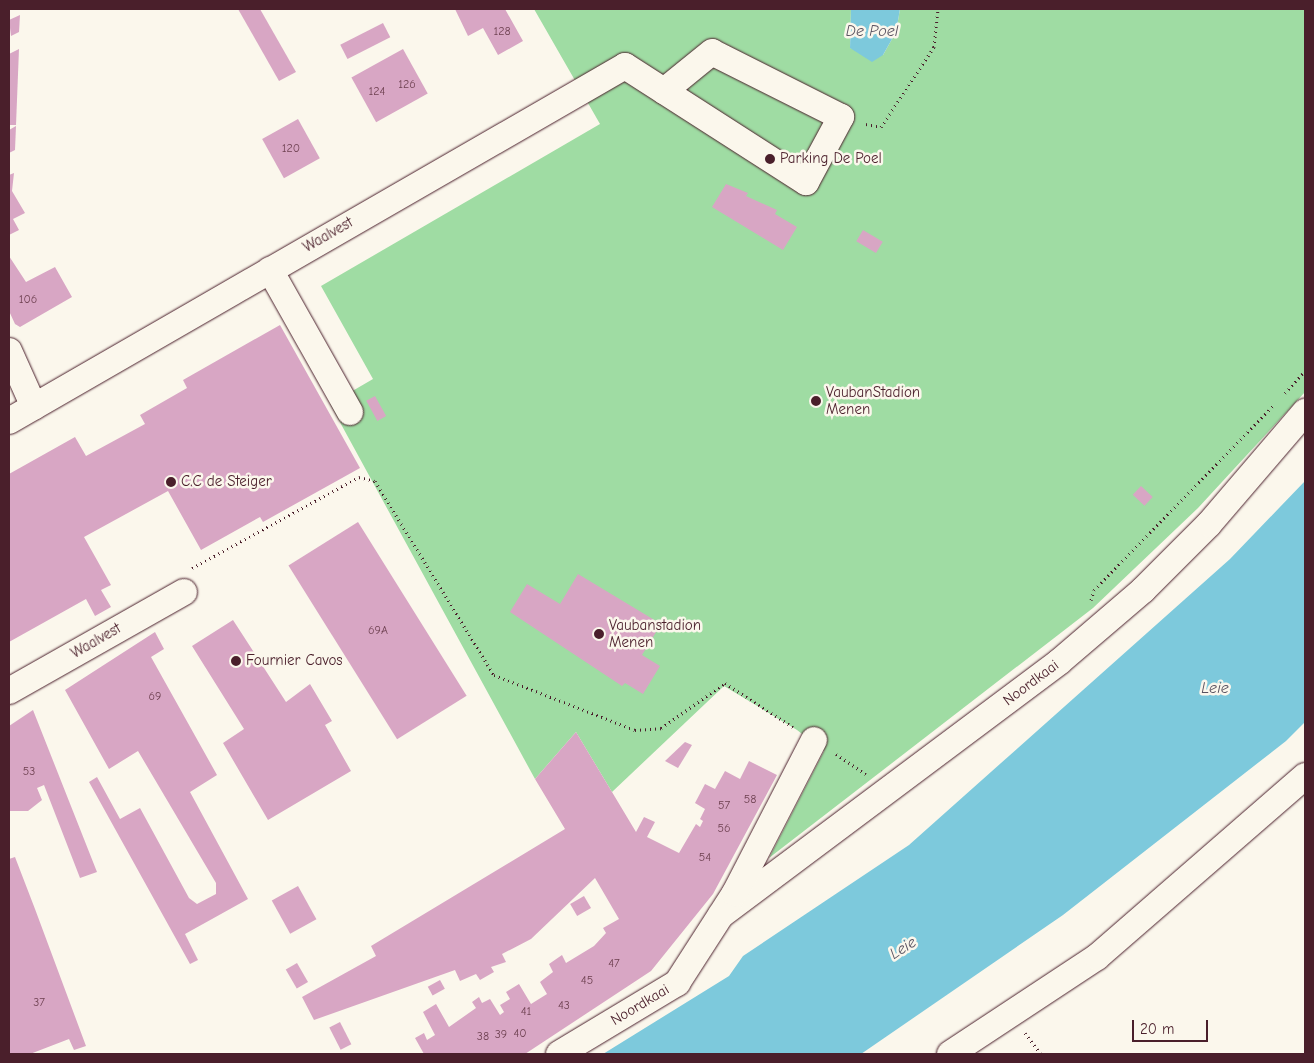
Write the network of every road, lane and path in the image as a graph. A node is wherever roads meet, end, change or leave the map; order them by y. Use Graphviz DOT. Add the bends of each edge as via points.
graph roads {
  1 [pos="938,9"];
  2 [pos="664,91"];
  3 [pos="841,117"];
  4 [pos="270,270"];
  5 [pos="9,351"];
  6 [pos="1305,371"];
  7 [pos="34,407"];
  8 [pos="350,412"];
  9 [pos="1305,412"];
  10 [pos="9,421"];
  11 [pos="1094,590"];
  12 [pos="184,592"];
  13 [pos="9,691"];
  14 [pos="814,740"];
  15 [pos="1305,776"];
  16 [pos="890,789"];
  17 [pos="721,914"];
  18 [pos="559,1054"];
  19 [pos="950,1054"];
  1 -- 3 [label="path" via="934,48 881,127"];
  2 -- 3 [label="street" via="712,52"];
  2 -- 3 [label="street" via="806,182"];
  2 -- 4 [label="street, Waalvest" via="625,66"];
  4 -- 7 [label="street, Waalvest"];
  4 -- 8 [label="street"];
  5 -- 7 [label="street"];
  6 -- 11 [label="path"];
  7 -- 10 [label="street, Waalvest"];
  9 -- 16 [label="street, Noordkaai" via="1209,524 1143,590 1059,662"];
  12 -- 13 [label="street, Waalvest"];
  12 -- 14 [label="path" via="188,570 359,477 375,481 494,675 635,730 661,728 725,683"];
  14 -- 16 [label="path"];
  14 -- 17 [label="street, Noordkaai"];
  15 -- 19 [label="street" via="1097,957"];
  16 -- 17 [label="street, Noordkaai"];
  17 -- 18 [label="street, Noordkaai" via="677,983"];
}
